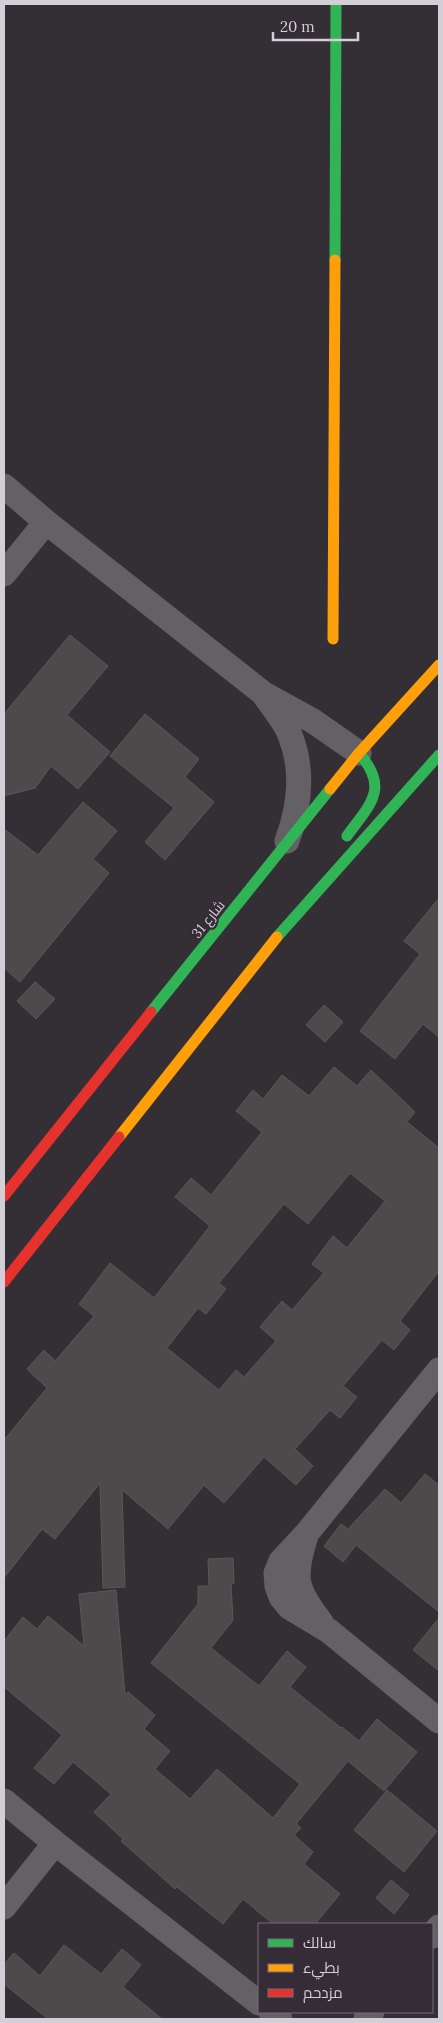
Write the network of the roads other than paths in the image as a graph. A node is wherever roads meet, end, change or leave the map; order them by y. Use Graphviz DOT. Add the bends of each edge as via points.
graph roads {
  1 [pos="336,4"];
  2 [pos="4,486"];
  3 [pos="46,522"];
  4 [pos="4,574"];
  5 [pos="333,639"];
  6 [pos="439,665"];
  7 [pos="264,694"];
  8 [pos="360,754"];
  9 [pos="439,755"];
  10 [pos="342,843"];
  11 [pos="284,848"];
  12 [pos="332,858"];
  13 [pos="278,936"];
  14 [pos="4,1196"];
  15 [pos="4,1282"];
  16 [pos="439,1370"];
  17 [pos="439,1721"];
  18 [pos="4,1801"];
  19 [pos="55,1843"];
  20 [pos="4,1907"];
  21 [pos="258,2002"];
  1 -- 5 [label="street"];
  2 -- 3 [label="street"];
  3 -- 4 [label="street"];
  3 -- 7 [label="street"];
  6 -- 8 [label="street, شارع 31"];
  7 -- 8 [label="street" via="313,721"];
  7 -- 11 [label="street" via="290,734 298,762 300,792 295,821"];
  8 -- 10 [label="street" via="370,764 377,785 375,795"];
  8 -- 11 [label="street, شارع 31"];
  9 -- 13 [label="street"];
  11 -- 14 [label="street, شارع 31"];
  12 -- 13 [label="street"];
  13 -- 15 [label="street"];
  16 -- 17 [label="street" via="281,1561 276,1573 281,1597 289,1607 329,1631"];
  18 -- 19 [label="street"];
  19 -- 20 [label="street"];
  19 -- 21 [label="street"];
}
